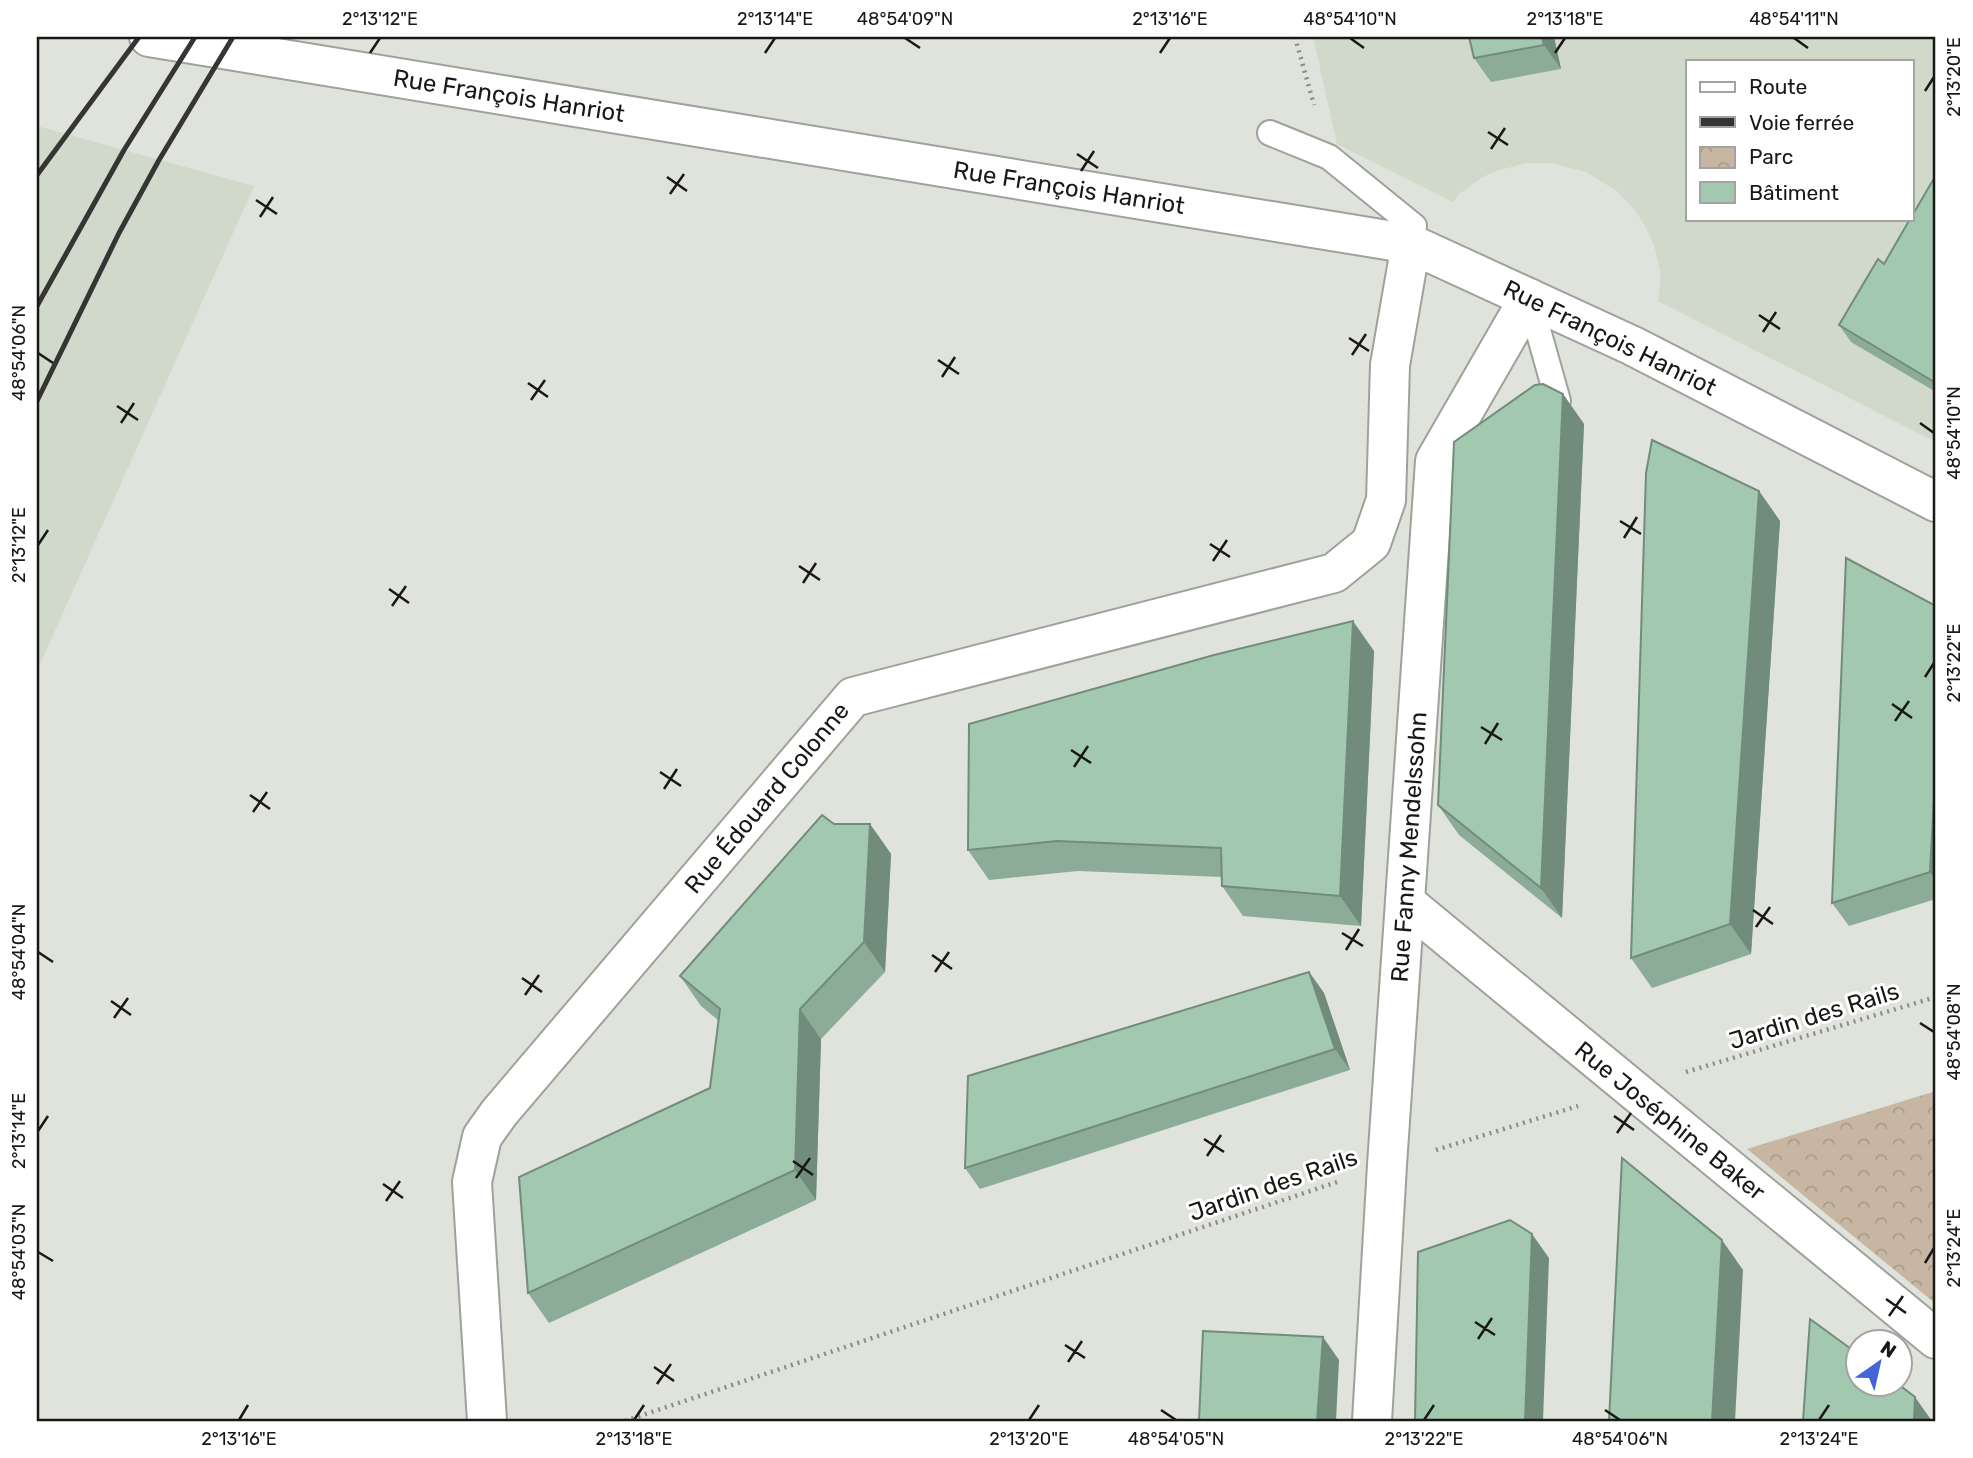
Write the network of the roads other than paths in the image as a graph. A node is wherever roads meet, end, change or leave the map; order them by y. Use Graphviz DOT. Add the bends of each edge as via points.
graph roads {
  1 [pos="149,37"];
  2 [pos="1270,133"];
  3 [pos="1411,244"];
  4 [pos="1529,298"];
  5 [pos="1558,401"];
  6 [pos="1936,502"];
  7 [pos="1405,902"];
  8 [pos="1936,1339"];
  9 [pos="487,1421"];
  10 [pos="1372,1421"];
  1 -- 3 [label="street, Rue François Hanriot"];
  2 -- 3 [label="lane" via="1329,157 1414,226"];
  3 -- 4 [label="street, Rue François Hanriot"];
  3 -- 9 [label="street, Rue Édouard Colonne" via="1390,365 1387,500 1371,543 1334,573 853,697 499,1113 482,1137 472,1182"];
  4 -- 5 [label="lane"];
  4 -- 6 [label="street, Rue François Hanriot" via="1633,346"];
  4 -- 7 [label="street, Rue Fanny Mendelssohn" via="1435,461"];
  7 -- 8 [label="street, Rue Joséphine Baker"];
  7 -- 10 [label="street, Rue Fanny Mendelssohn"];
}
